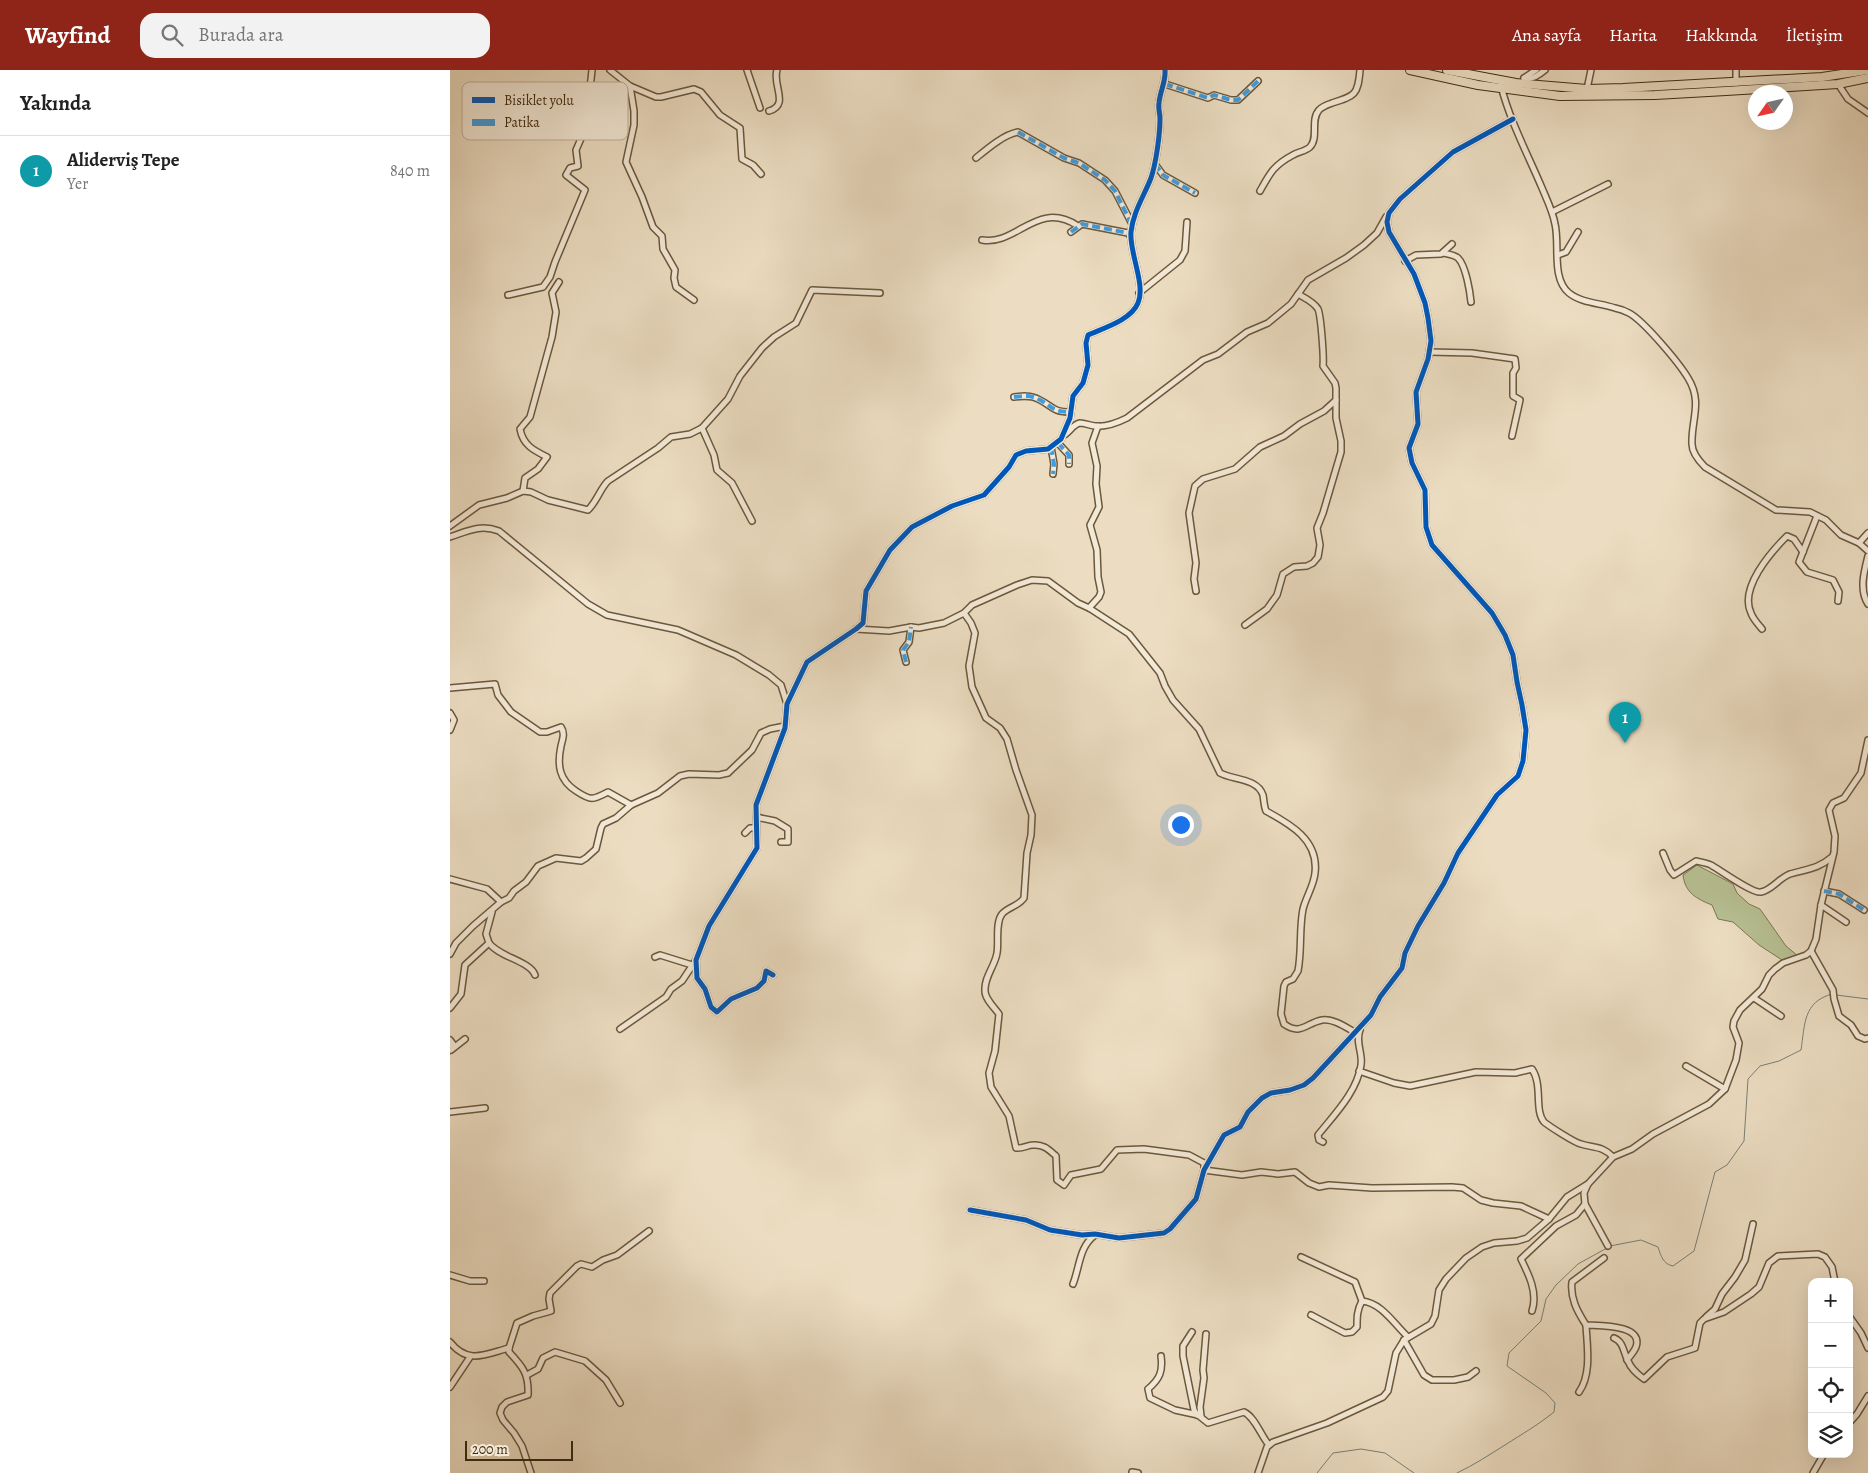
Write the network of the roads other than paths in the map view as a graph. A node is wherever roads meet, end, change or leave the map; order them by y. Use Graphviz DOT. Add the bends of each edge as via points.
graph roads {
  1 [pos="610,70"];
  2 [pos="747,70"];
  3 [pos="777,70"];
  4 [pos="1165,70"];
  5 [pos="1360,70"];
  6 [pos="1410,70"];
  7 [pos="1447,70"];
  8 [pos="1536,70"];
  9 [pos="1545,70"];
  10 [pos="1591,70"];
  11 [pos="1736,70"];
  12 [pos="1868,70"];
  13 [pos="1868,78"];
  14 [pos="1521,80"];
  15 [pos="625,82"];
  16 [pos="1258,82"];
  17 [pos="1736,83"];
  18 [pos="1165,84"];
  19 [pos="1838,84"];
  20 [pos="1501,85"];
  21 [pos="630,86"];
  22 [pos="1587,89"];
  23 [pos="760,108"];
  24 [pos="769,111"];
  25 [pos="1868,113"];
  26 [pos="1513,119"];
  27 [pos="580,140"];
  28 [pos="976,158"];
  29 [pos="1155,164"];
  30 [pos="761,174"];
  31 [pos="1608,184"];
  32 [pos="1260,191"];
  33 [pos="1195,193"];
  34 [pos="1552,212"];
  35 [pos="1389,213"];
  36 [pos="1187,222"];
  37 [pos="1132,225"];
  38 [pos="1078,226"];
  39 [pos="1071,232"];
  40 [pos="1578,232"];
  41 [pos="1131,238"];
  42 [pos="982,240"];
  43 [pos="1452,244"];
  44 [pos="1443,252"];
  45 [pos="1558,255"];
  46 [pos="1406,261"];
  47 [pos="559,282"];
  48 [pos="1139,292"];
  49 [pos="880,293"];
  50 [pos="1298,294"];
  51 [pos="508,295"];
  52 [pos="694,300"];
  53 [pos="1471,302"];
  54 [pos="1429,352"];
  55 [pos="1014,397"];
  56 [pos="1336,400"];
  57 [pos="1071,412"];
  58 [pos="1098,426"];
  59 [pos="702,428"];
  60 [pos="1063,435"];
  61 [pos="1512,436"];
  62 [pos="1058,443"];
  63 [pos="1051,447"];
  64 [pos="1069,464"];
  65 [pos="1052,474"];
  66 [pos="523,491"];
  67 [pos="1817,516"];
  68 [pos="752,521"];
  69 [pos="450,526"];
  70 [pos="1868,533"];
  71 [pos="450,537"];
  72 [pos="1859,543"];
  73 [pos="1868,551"];
  74 [pos="1803,552"];
  75 [pos="1868,556"];
  76 [pos="1196,591"];
  77 [pos="1838,601"];
  78 [pos="1868,604"];
  79 [pos="1089,608"];
  80 [pos="964,613"];
  81 [pos="1245,625"];
  82 [pos="911,627"];
  83 [pos="856,629"];
  84 [pos="1762,629"];
  85 [pos="906,662"];
  86 [pos="450,688"];
  87 [pos="787,704"];
  88 [pos="450,713"];
  89 [pos="785,726"];
  90 [pos="450,730"];
  91 [pos="1868,740"];
  92 [pos="631,805"];
  93 [pos="756,818"];
  94 [pos="756,828"];
  95 [pos="745,833"];
  96 [pos="782,842"];
  97 [pos="1663,853"];
  98 [pos="1832,857"];
  99 [pos="450,879"];
  100 [pos="1824,891"];
  101 [pos="501,902"];
  102 [pos="1821,905"];
  103 [pos="493,909"];
  104 [pos="1864,910"];
  105 [pos="1846,922"];
  106 [pos="453,942"];
  107 [pos="489,944"];
  108 [pos="1811,951"];
  109 [pos="450,954"];
  110 [pos="655,957"];
  111 [pos="694,962"];
  112 [pos="773,974"];
  113 [pos="536,975"];
  114 [pos="1754,998"];
  115 [pos="450,1008"];
  116 [pos="1781,1016"];
  117 [pos="1361,1026"];
  118 [pos="620,1029"];
  119 [pos="1356,1033"];
  120 [pos="1868,1038"];
  121 [pos="465,1039"];
  122 [pos="450,1040"];
  123 [pos="450,1050"];
  124 [pos="1686,1066"];
  125 [pos="1359,1071"];
  126 [pos="1724,1089"];
  127 [pos="485,1108"];
  128 [pos="450,1112"];
  129 [pos="1323,1142"];
  130 [pos="1613,1157"];
  131 [pos="1204,1170"];
  132 [pos="1588,1184"];
  133 [pos="1585,1204"];
  134 [pos="970,1210"];
  135 [pos="1549,1218"];
  136 [pos="1753,1224"];
  137 [pos="649,1231"];
  138 [pos="1095,1234"];
  139 [pos="1608,1246"];
  140 [pos="1301,1257"];
  141 [pos="1604,1258"];
  142 [pos="450,1275"];
  143 [pos="1834,1278"];
  144 [pos="484,1281"];
  145 [pos="1074,1284"];
  146 [pos="1362,1301"];
  147 [pos="1532,1311"];
  148 [pos="1311,1314"];
  149 [pos="1704,1320"];
  150 [pos="1853,1321"];
  151 [pos="1586,1325"];
  152 [pos="1192,1332"];
  153 [pos="1206,1334"];
  154 [pos="1406,1338"];
  155 [pos="1614,1338"];
  156 [pos="450,1342"];
  157 [pos="509,1348"];
  158 [pos="1868,1348"];
  159 [pos="1161,1356"];
  160 [pos="470,1357"];
  161 [pos="1627,1360"];
  162 [pos="1476,1371"];
  163 [pos="527,1375"];
  164 [pos="450,1387"];
  165 [pos="1579,1392"];
  166 [pos="1868,1396"];
  167 [pos="620,1403"];
  168 [pos="1199,1416"];
  169 [pos="1853,1419"];
  170 [pos="1269,1445"];
  171 [pos="1822,1458"];
  172 [pos="531,1473"];
  173 [pos="1258,1473"];
  174 [pos="1813,1473"];
  1 -- 15 [label="street"];
  2 -- 23 [label="street"];
  3 -- 24 [label="street" via="779,105"];
  4 -- 18 [label="street"];
  5 -- 32 [label="street" via="1356,94 1325,105 1318,112 1314,122 1314,141 1310,147 1293,154 1273,169"];
  6 -- 20 [label="highway" via="1478,85"];
  7 -- 20 [label="highway"];
  8 -- 14 [label="street"];
  9 -- 14 [label="street" via="1536,77"];
  10 -- 22 [label="street"];
  11 -- 17 [label="street"];
  12 -- 17 [label="highway" via="1822,78"];
  13 -- 19 [label="highway"];
  14 -- 20 [label="highway"];
  14 -- 22 [label="highway"];
  16 -- 18 [label="street" via="1238,100 1214,95 1208,98"];
  17 -- 22 [label="highway"];
  18 -- 29 [label="street" via="1159,103"];
  19 -- 20 [label="highway" via="1621,96 1560,96"];
  19 -- 25 [label="street" via="1848,99"];
  20 -- 26 [label="street"];
  21 -- 30 [label="street" via="661,98 694,89 701,92 720,114 740,128 742,159"];
  21 -- 52 [label="street" via="634,125 626,162 646,212 662,236 663,249 674,270 676,287"];
  26 -- 34 [label="street"];
  26 -- 35 [label="street" via="1453,152 1400,199"];
  27 -- 51 [label="street" via="576,150 578,166 570,168 566,175 586,190 550,278 543,287"];
  28 -- 37 [label="street" via="1018,132 1064,158 1080,163 1105,180 1115,191"];
  29 -- 33 [label="street" via="1163,175"];
  29 -- 37 [label="street"];
  31 -- 34 [label="street"];
  34 -- 45 [label="street"];
  35 -- 46 [label="street" via="1389,232"];
  35 -- 50 [label="street" via="1364,245 1308,280"];
  36 -- 48 [label="street" via="1185,251 1180,260"];
  37 -- 41 [label="street"];
  38 -- 39 [label="street"];
  38 -- 41 [label="street" via="1082,224 1128,233"];
  38 -- 42 [label="street" via="1069,220 1036,220 994,240"];
  40 -- 45 [label="street" via="1566,252"];
  41 -- 48 [label="street"];
  43 -- 44 [label="street"];
  44 -- 46 [label="street" via="1416,255"];
  44 -- 53 [label="street" via="1461,261"];
  45 -- 67 [label="street" via="1558,274 1562,286 1570,294 1630,314 1649,330 1688,378 1696,396 1692,446 1705,467 1776,510 1810,512"];
  46 -- 54 [label="street" via="1425,303 1431,341"];
  47 -- 66 [label="street" via="552,293 556,312 550,346 530,417 520,429 521,438 546,458 525,478"];
  48 -- 57 [label="street" via="1139,302 1130,315 1088,336 1088,365 1083,383 1073,396"];
  49 -- 59 [label="street" via="812,290 796,322 762,348 740,376 728,399"];
  50 -- 56 [label="street" via="1318,310 1325,352 1323,366 1335,383"];
  50 -- 58 [label="street" via="1268,323 1247,332 1218,354 1203,360 1127,418 1113,425"];
  54 -- 61 [label="street" via="1515,359 1513,396 1520,400"];
  54 -- 117 [label="street" via="1416,392 1418,424 1408,448 1409,456 1425,490 1426,527 1432,545 1492,613 1512,653 1526,730 1523,761 1518,776 1497,795 1458,853 1418,926 1405,953 1402,968"];
  55 -- 57 [label="street" via="1037,398 1053,409"];
  56 -- 76 [label="street" via="1284,436 1260,447 1235,469 1203,479 1195,486 1189,513 1196,562"];
  56 -- 81 [label="street" via="1341,452 1317,528 1318,557 1314,563 1294,567 1283,574 1277,595 1267,609"];
  57 -- 60 [label="street"];
  58 -- 60 [label="street" via="1079,423"];
  58 -- 79 [label="street" via="1092,443 1099,504 1090,524 1097,550 1101,592"];
  59 -- 66 [label="street" via="671,437 608,481 588,510"];
  59 -- 68 [label="street" via="717,470 732,483"];
  60 -- 62 [label="street"];
  62 -- 63 [label="street"];
  62 -- 64 [label="street" via="1069,455"];
  63 -- 65 [label="street"];
  63 -- 83 [label="street" via="1016,454 984,495 952,506 912,527 890,550 866,590 862,623"];
  66 -- 69 [label="street" via="479,505"];
  67 -- 72 [label="street" via="1826,520 1841,536"];
  67 -- 74 [label="street"];
  70 -- 72 [label="street"];
  71 -- 87 [label="street" via="488,527 499,531 588,604 607,614 678,630 736,655 781,685"];
  72 -- 73 [label="street"];
  74 -- 77 [label="street" via="1799,562 1807,572 1833,580 1840,592"];
  74 -- 84 [label="street" via="1794,539 1787,536 1755,576 1748,596 1750,612"];
  75 -- 78 [label="street" via="1862,595"];
  79 -- 80 [label="street" via="1048,581 1032,580 972,605"];
  79 -- 119 [label="street" via="1129,634 1154,665 1173,700 1200,729 1220,773 1250,782 1259,789 1266,812 1297,829 1309,845 1315,860 1315,873 1303,909 1298,970 1284,986 1282,1019 1293,1029 1324,1020"];
  80 -- 82 [label="street" via="944,623"];
  80 -- 131 [label="street" via="974,633 970,666 972,687 986,718 1000,728 1007,739 1032,815 1024,898 1001,917 997,955 984,989 999,1014 988,1073 991,1088 1009,1116 1016,1148 1047,1147 1056,1156 1057,1180 1064,1186 1071,1175 1100,1169 1117,1150 1189,1155 1204,1163"];
  82 -- 83 [label="street"];
  82 -- 85 [label="street" via="909,642 903,650"];
  83 -- 87 [label="street" via="807,662"];
  86 -- 92 [label="street" via="495,684 498,695 511,712 540,732 561,727 564,734 560,749 562,780 589,798 595,799 608,792"];
  87 -- 89 [label="street"];
  88 -- 90 [label="street" via="454,720"];
  89 -- 92 [label="street" via="761,733 752,750 728,773 680,776 658,793"];
  89 -- 93 [label="street" via="756,805"];
  91 -- 98 [label="street" via="1865,761 1857,780 1844,798 1832,803 1829,810 1835,836"];
  92 -- 101 [label="street" via="603,824 596,849 586,858 581,861 556,858 546,861"];
  93 -- 94 [label="street"];
  93 -- 96 [label="street" via="775,821 788,829 788,842"];
  94 -- 95 [label="street"];
  94 -- 111 [label="street" via="757,848 709,926"];
  97 -- 98 [label="street" via="1674,874 1696,861 1710,864 1758,893 1767,891 1788,875 1822,866"];
  98 -- 100 [label="street"];
  99 -- 101 [label="street" via="487,889"];
  100 -- 102 [label="street"];
  100 -- 104 [label="street" via="1839,894"];
  101 -- 103 [label="street"];
  102 -- 105 [label="street"];
  102 -- 108 [label="street" via="1816,940"];
  103 -- 106 [label="street"];
  103 -- 107 [label="street" via="486,934"];
  106 -- 109 [label="street"];
  107 -- 113 [label="street" via="531,968"];
  107 -- 115 [label="street" via="465,965 461,994"];
  108 -- 114 [label="street" via="1775,969"];
  108 -- 120 [label="street" via="1829,980 1839,1016 1851,1025 1858,1036"];
  110 -- 111 [label="street" via="660,955"];
  111 -- 112 [label="street" via="697,978 711,1007 717,1012 731,999 757,988 764,981 766,971"];
  111 -- 118 [label="street" via="666,997"];
  114 -- 116 [label="street"];
  114 -- 126 [label="street" via="1740,1010 1734,1021 1739,1043"];
  117 -- 119 [label="street"];
  117 -- 125 [label="street" via="1358,1036 1362,1057"];
  119 -- 131 [label="street" via="1304,1085 1262,1098 1248,1112 1240,1127 1224,1135"];
  121 -- 123 [label="street"];
  122 -- 123 [label="street" via="453,1044"];
  124 -- 126 [label="street"];
  125 -- 129 [label="street" via="1348,1098 1318,1135"];
  125 -- 130 [label="street" via="1410,1086 1476,1072 1515,1073 1532,1069 1537,1077 1544,1121 1576,1142 1607,1150"];
  126 -- 130 [label="street" via="1709,1104"];
  127 -- 128 [label="street"];
  130 -- 132 [label="street"];
  131 -- 135 [label="street" via="1242,1175 1295,1172 1319,1187 1463,1188 1481,1200 1521,1206"];
  131 -- 138 [label="street" via="1196,1199 1164,1233 1119,1238"];
  132 -- 133 [label="street" via="1584,1193"];
  132 -- 135 [label="street" via="1567,1197"];
  133 -- 139 [label="street"];
  133 -- 147 [label="street" via="1521,1259 1534,1293"];
  134 -- 138 [label="street" via="1026,1220 1050,1230"];
  135 -- 154 [label="street" via="1527,1238 1494,1243 1466,1258 1439,1290 1431,1324"];
  136 -- 149 [label="street" via="1745,1260 1716,1309"];
  137 -- 157 [label="street" via="617,1255 592,1267 577,1266 550,1293 551,1311 517,1323"];
  138 -- 145 [label="street" via="1081,1253"];
  140 -- 146 [label="street" via="1356,1282"];
  141 -- 151 [label="street" via="1572,1282 1573,1301"];
  142 -- 144 [label="street"];
  143 -- 149 [label="street" via="1832,1267 1825,1257 1818,1254 1778,1256 1769,1263 1759,1287 1752,1294"];
  146 -- 148 [label="street" via="1357,1312 1357,1327 1352,1332 1345,1333"];
  146 -- 154 [label="street" via="1382,1310"];
  149 -- 161 [label="street" via="1698,1327 1695,1348 1667,1357 1644,1379"];
  150 -- 158 [label="street"];
  151 -- 161 [label="street" via="1631,1332 1636,1338 1636,1346"];
  151 -- 165 [label="street" via="1588,1363"];
  152 -- 168 [label="street" via="1183,1346 1183,1356 1194,1410"];
  153 -- 168 [label="street"];
  154 -- 162 [label="street" via="1424,1375 1432,1380 1454,1380 1468,1377"];
  154 -- 170 [label="street" via="1396,1353 1388,1391 1383,1397"];
  155 -- 161 [label="street" via="1623,1346"];
  156 -- 160 [label="street"];
  157 -- 160 [label="street"];
  157 -- 163 [label="street"];
  159 -- 168 [label="street" via="1163,1368 1148,1389 1150,1398 1175,1410"];
  160 -- 164 [label="street"];
  163 -- 167 [label="street" via="538,1369 543,1358 555,1352 585,1361 606,1380"];
  163 -- 172 [label="street" via="528,1394 507,1402 500,1413 522,1446"];
  166 -- 169 [label="street"];
  168 -- 170 [label="street" via="1208,1423 1244,1412"];
  170 -- 173 [label="street"];
  171 -- 174 [label="street"];
}
